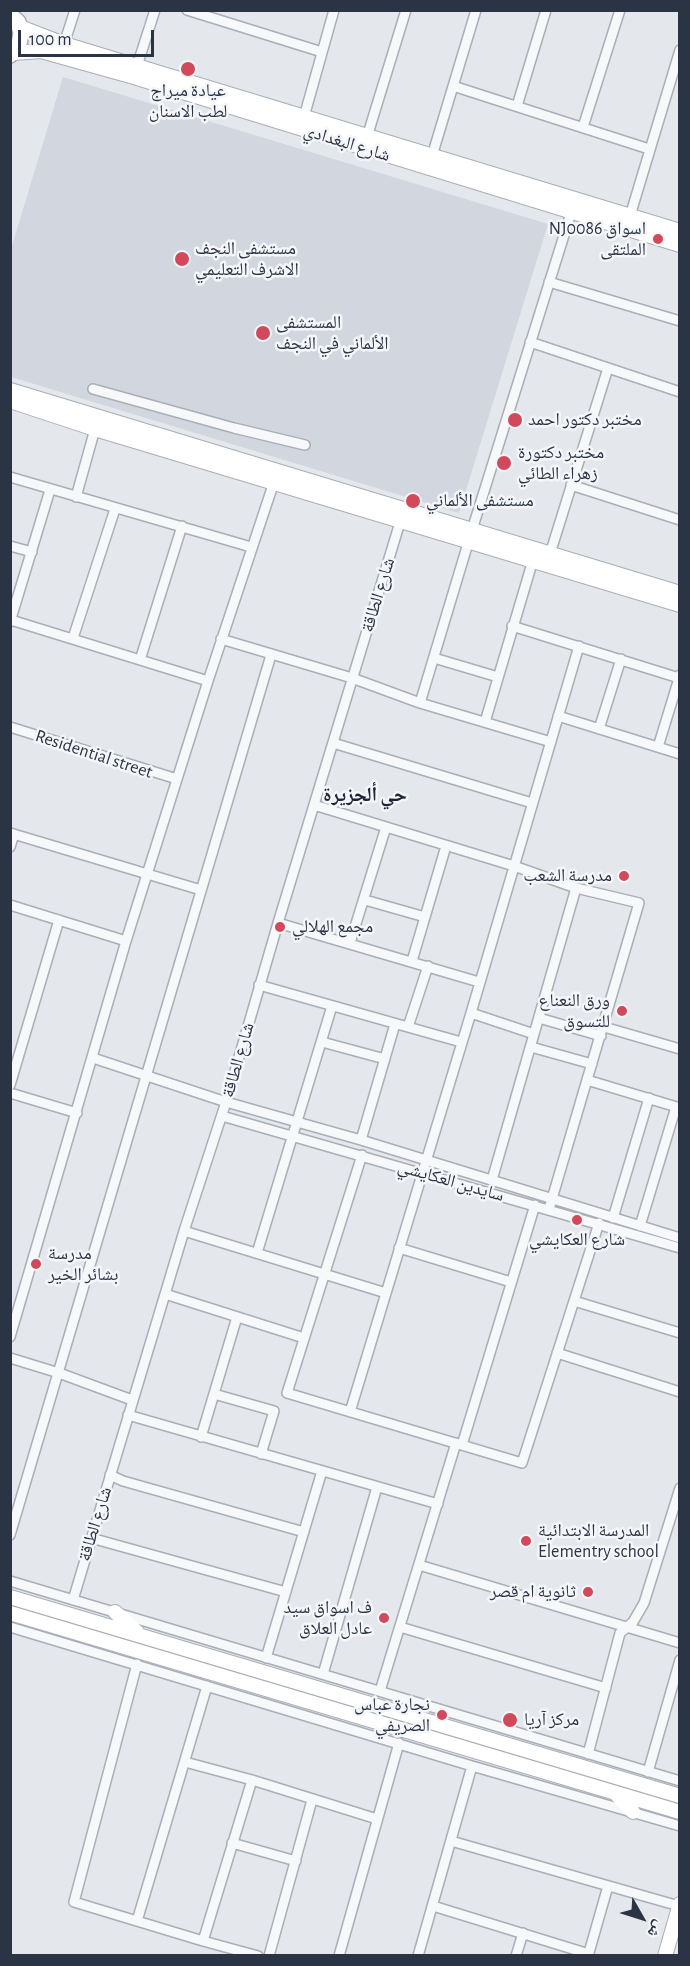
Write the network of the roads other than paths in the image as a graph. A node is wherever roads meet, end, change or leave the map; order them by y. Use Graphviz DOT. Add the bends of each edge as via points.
graph roads {
  1 [pos="75,10"];
  2 [pos="155,10"];
  3 [pos="187,10"];
  4 [pos="334,10"];
  5 [pos="406,10"];
  6 [pos="476,10"];
  7 [pos="546,10"];
  8 [pos="620,10"];
  9 [pos="15,18"];
  10 [pos="64,44"];
  11 [pos="680,50"];
  12 [pos="322,52"];
  13 [pos="12,54"];
  14 [pos="137,66"];
  15 [pos="453,86"];
  16 [pos="227,100"];
  17 [pos="517,106"];
  18 [pos="249,107"];
  19 [pos="304,117"];
  20 [pos="583,128"];
  21 [pos="367,136"];
  22 [pos="649,149"];
  23 [pos="432,156"];
  24 [pos="572,213"];
  25 [pos="630,216"];
  26 [pos="648,229"];
  27 [pos="669,233"];
  28 [pos="680,245"];
  29 [pos="549,282"];
  30 [pos="680,321"];
  31 [pos="530,342"];
  32 [pos="608,368"];
  33 [pos="93,389"];
  34 [pos="10,390"];
  35 [pos="680,392"];
  36 [pos="10,401"];
  37 [pos="95,429"];
  38 [pos="305,445"];
  39 [pos="10,477"];
  40 [pos="274,482"];
  41 [pos="571,485"];
  42 [pos="50,490"];
  43 [pos="76,497"];
  44 [pos="115,509"];
  45 [pos="401,519"];
  46 [pos="680,520"];
  47 [pos="182,526"];
  48 [pos="471,535"];
  49 [pos="10,546"];
  50 [pos="251,547"];
  51 [pos="32,552"];
  52 [pos="550,554"];
  53 [pos="533,560"];
  54 [pos="660,593"];
  55 [pos="677,598"];
  56 [pos="11,621"];
  57 [pos="512,626"];
  58 [pos="73,638"];
  59 [pos="221,639"];
  60 [pos="579,646"];
  61 [pos="271,655"];
  62 [pos="434,658"];
  63 [pos="621,659"];
  64 [pos="140,660"];
  65 [pos="679,676"];
  66 [pos="498,677"];
  67 [pos="352,678"];
  68 [pos="208,681"];
  69 [pos="420,703"];
  70 [pos="558,716"];
  71 [pos="485,722"];
  72 [pos="10,728"];
  73 [pos="599,729"];
  74 [pos="551,742"];
  75 [pos="333,743"];
  76 [pos="658,747"];
  77 [pos="680,754"];
  78 [pos="177,780"];
  79 [pos="532,803"];
  80 [pos="314,805"];
  81 [pos="386,827"];
  82 [pos="12,834"];
  83 [pos="446,846"];
  84 [pos="10,847"];
  85 [pos="514,866"];
  86 [pos="147,874"];
  87 [pos="576,888"];
  88 [pos="201,890"];
  89 [pos="365,900"];
  90 [pos="10,905"];
  91 [pos="426,917"];
  92 [pos="59,920"];
  93 [pos="278,923"];
  94 [pos="126,941"];
  95 [pos="350,943"];
  96 [pos="412,961"];
  97 [pos="428,966"];
  98 [pos="479,982"];
  99 [pos="259,985"];
  100 [pos="332,1006"];
  101 [pos="471,1013"];
  102 [pos="539,1018"];
  103 [pos="395,1024"];
  104 [pos="408,1027"];
  105 [pos="602,1032"];
  106 [pos="534,1034"];
  107 [pos="322,1042"];
  108 [pos="461,1042"];
  109 [pos="531,1047"];
  110 [pos="680,1049"];
  111 [pos="93,1058"];
  112 [pos="385,1059"];
  113 [pos="592,1064"];
  114 [pos="147,1075"];
  115 [pos="587,1080"];
  116 [pos="10,1084"];
  117 [pos="10,1093"];
  118 [pos="650,1098"];
  119 [pos="226,1102"];
  120 [pos="678,1107"];
  121 [pos="77,1113"];
  122 [pos="222,1116"];
  123 [pos="297,1123"];
  124 [pos="294,1135"];
  125 [pos="361,1140"];
  126 [pos="362,1155"];
  127 [pos="426,1161"];
  128 [pos="422,1173"];
  129 [pos="492,1180"];
  130 [pos="552,1198"];
  131 [pos="534,1205"];
  132 [pos="549,1209"];
  133 [pos="613,1218"];
  134 [pos="599,1223"];
  135 [pos="640,1226"];
  136 [pos="184,1231"];
  137 [pos="680,1238"];
  138 [pos="399,1248"];
  139 [pos="680,1248"];
  140 [pos="257,1254"];
  141 [pos="324,1274"];
  142 [pos="511,1282"];
  143 [pos="386,1293"];
  144 [pos="165,1294"];
  145 [pos="574,1301"];
  146 [pos="237,1317"];
  147 [pos="13,1319"];
  148 [pos="680,1333"];
  149 [pos="10,1337"];
  150 [pos="304,1338"];
  151 [pos="557,1353"];
  152 [pos="10,1358"];
  153 [pos="59,1373"];
  154 [pos="680,1392"];
  155 [pos="214,1394"];
  156 [pos="132,1400"];
  157 [pos="350,1412"];
  158 [pos="128,1414"];
  159 [pos="201,1437"];
  160 [pos="459,1444"];
  161 [pos="261,1454"];
  162 [pos="322,1471"];
  163 [pos="110,1475"];
  164 [pos="378,1487"];
  165 [pos="680,1488"];
  166 [pos="438,1504"];
  167 [pos="304,1532"];
  168 [pos="10,1535"];
  169 [pos="91,1538"];
  170 [pos="419,1565"];
  171 [pos="10,1581"];
  172 [pos="286,1592"];
  173 [pos="10,1597"];
  174 [pos="73,1600"];
  175 [pos="115,1612"];
  176 [pos="10,1613"];
  177 [pos="10,1627"];
  178 [pos="400,1627"];
  179 [pos="625,1628"];
  180 [pos="140,1636"];
  181 [pos="680,1643"];
  182 [pos="266,1658"];
  183 [pos="680,1660"];
  184 [pos="137,1664"];
  185 [pos="185,1666"];
  186 [pos="165,1674"];
  187 [pos="323,1674"];
  188 [pos="207,1686"];
  189 [pos="606,1688"];
  190 [pos="380,1691"];
  191 [pos="400,1713"];
  192 [pos="426,1721"];
  193 [pos="398,1736"];
  194 [pos="423,1736"];
  195 [pos="588,1754"];
  196 [pos="184,1762"];
  197 [pos="618,1762"];
  198 [pos="472,1766"];
  199 [pos="648,1772"];
  200 [pos="613,1776"];
  201 [pos="252,1780"];
  202 [pos="680,1781"];
  203 [pos="614,1792"];
  204 [pos="680,1796"];
  205 [pos="312,1800"];
  206 [pos="633,1812"];
  207 [pos="680,1812"];
  208 [pos="377,1819"];
  209 [pos="680,1826"];
  210 [pos="451,1841"];
  211 [pos="232,1843"];
  212 [pos="296,1861"];
  213 [pos="608,1886"];
  214 [pos="679,1905"];
  215 [pos="433,1906"];
  216 [pos="137,1921"];
  217 [pos="523,1933"];
  218 [pos="203,1941"];
  219 [pos="589,1955"];
  220 [pos="258,1956"];
  221 [pos="269,1956"];
  222 [pos="339,1956"];
  223 [pos="418,1956"];
  224 [pos="516,1956"];
  225 [pos="664,1956"];
  1 -- 10 [label="street"];
  2 -- 14 [label="street"];
  3 -- 12 [label="street"];
  4 -- 12 [label="street"];
  5 -- 21 [label="street"];
  6 -- 15 [label="street"];
  7 -- 17 [label="street"];
  8 -- 20 [label="street"];
  9 -- 10 [label="street, شارع البغدادي"];
  9 -- 13 [label="main road" via="21,39"];
  10 -- 14 [label="street, شارع البغدادي"];
  11 -- 22 [label="street"];
  12 -- 19 [label="street"];
  13 -- 16 [label="street, شارع البغدادي" via="41,51"];
  14 -- 16 [label="street, شارع البغدادي"];
  15 -- 17 [label="street"];
  15 -- 23 [label="street"];
  16 -- 18 [label="street, شارع البغدادي"];
  17 -- 20 [label="street"];
  18 -- 19 [label="street, شارع البغدادي"];
  18 -- 24 [label="street, شارع البغدادي"];
  19 -- 21 [label="street, شارع البغدادي"];
  20 -- 22 [label="street"];
  21 -- 23 [label="street, شارع البغدادي"];
  22 -- 25 [label="street"];
  23 -- 25 [label="street, شارع البغدادي"];
  24 -- 26 [label="street, شارع البغدادي"];
  24 -- 29 [label="street"];
  25 -- 26 [label="street, شارع البغدادي"];
  26 -- 27 [label="street, شارع البغدادي"];
  27 -- 28 [label="street, شارع البغدادي"];
  29 -- 30 [label="street"];
  29 -- 31 [label="street"];
  31 -- 32 [label="street"];
  31 -- 48 [label="street"];
  32 -- 35 [label="street"];
  32 -- 41 [label="street"];
  33 -- 38 [label="street"];
  34 -- 48 [label="street"];
  36 -- 37 [label="street"];
  37 -- 40 [label="street"];
  37 -- 43 [label="street"];
  39 -- 42 [label="street"];
  40 -- 45 [label="street"];
  40 -- 50 [label="street"];
  41 -- 46 [label="street"];
  41 -- 52 [label="street"];
  42 -- 43 [label="street"];
  42 -- 51 [label="street"];
  43 -- 44 [label="street"];
  44 -- 47 [label="street"];
  44 -- 58 [label="street"];
  45 -- 48 [label="street"];
  45 -- 67 [label="street, شارع الطاقة"];
  47 -- 50 [label="street"];
  47 -- 64 [label="street"];
  48 -- 52 [label="street"];
  48 -- 53 [label="street"];
  48 -- 62 [label="street"];
  49 -- 51 [label="street"];
  50 -- 59 [label="street"];
  51 -- 56 [label="street"];
  52 -- 54 [label="street"];
  53 -- 54 [label="street"];
  53 -- 57 [label="street"];
  54 -- 55 [label="street"];
  56 -- 58 [label="street"];
  57 -- 60 [label="street"];
  57 -- 66 [label="street"];
  58 -- 64 [label="street"];
  59 -- 61 [label="street"];
  59 -- 68 [label="street"];
  60 -- 63 [label="street"];
  60 -- 70 [label="street"];
  61 -- 67 [label="street"];
  61 -- 88 [label="street"];
  62 -- 66 [label="street"];
  62 -- 69 [label="street"];
  63 -- 65 [label="street"];
  63 -- 73 [label="street"];
  64 -- 68 [label="street"];
  65 -- 76 [label="street"];
  66 -- 71 [label="street"];
  67 -- 69 [label="street"];
  67 -- 75 [label="street, شارع الطاقة"];
  68 -- 78 [label="street"];
  69 -- 71 [label="street"];
  70 -- 73 [label="street"];
  70 -- 74 [label="street"];
  71 -- 74 [label="street"];
  72 -- 78 [label="street, Residential street"];
  73 -- 76 [label="street"];
  74 -- 79 [label="street"];
  75 -- 79 [label="street"];
  75 -- 80 [label="street, شارع الطاقة"];
  76 -- 77 [label="street"];
  78 -- 86 [label="street"];
  79 -- 85 [label="street"];
  80 -- 81 [label="street"];
  80 -- 93 [label="street, شارع الطاقة"];
  81 -- 83 [label="street"];
  81 -- 89 [label="street"];
  82 -- 84 [label="street"];
  82 -- 86 [label="street"];
  83 -- 85 [label="street"];
  83 -- 91 [label="street"];
  85 -- 87 [label="street"];
  85 -- 98 [label="street"];
  86 -- 88 [label="street"];
  86 -- 94 [label="street"];
  87 -- 102 [label="street"];
  87 -- 105 [label="street" via="639,903"];
  88 -- 114 [label="street"];
  89 -- 91 [label="street"];
  89 -- 95 [label="street"];
  90 -- 92 [label="street"];
  91 -- 96 [label="street"];
  92 -- 94 [label="street"];
  92 -- 116 [label="street"];
  93 -- 95 [label="street"];
  93 -- 99 [label="street, شارع الطاقة"];
  94 -- 111 [label="street"];
  95 -- 96 [label="street"];
  96 -- 97 [label="street"];
  97 -- 98 [label="street"];
  97 -- 104 [label="street"];
  98 -- 101 [label="street"];
  99 -- 100 [label="street"];
  99 -- 119 [label="street, شارع الطاقة"];
  100 -- 103 [label="street"];
  100 -- 107 [label="street"];
  101 -- 106 [label="street"];
  101 -- 108 [label="street"];
  102 -- 105 [label="street"];
  102 -- 106 [label="street"];
  103 -- 104 [label="street"];
  103 -- 112 [label="street"];
  104 -- 108 [label="street"];
  105 -- 110 [label="street"];
  105 -- 113 [label="street"];
  106 -- 109 [label="street"];
  107 -- 112 [label="street"];
  107 -- 123 [label="street"];
  108 -- 127 [label="street"];
  109 -- 113 [label="street"];
  109 -- 129 [label="street"];
  111 -- 114 [label="street, سايدين العكايشي"];
  111 -- 121 [label="street"];
  112 -- 125 [label="street"];
  113 -- 115 [label="street"];
  114 -- 119 [label="street, سايدين العكايشي"];
  114 -- 153 [label="street"];
  115 -- 118 [label="street"];
  115 -- 130 [label="street"];
  117 -- 121 [label="street"];
  118 -- 120 [label="street"];
  118 -- 133 [label="street"];
  119 -- 122 [label="street, شارع الطاقة"];
  119 -- 123 [label="street, سايدين العكايشي"];
  120 -- 135 [label="street"];
  121 -- 147 [label="street"];
  122 -- 124 [label="street, سايدين العكايشي"];
  122 -- 136 [label="street, شارع الطاقة"];
  123 -- 124 [label="street"];
  123 -- 125 [label="street, سايدين العكايشي"];
  124 -- 126 [label="street, سايدين العكايشي"];
  124 -- 140 [label="street"];
  125 -- 127 [label="street, سايدين العكايشي"];
  126 -- 128 [label="street, سايدين العكايشي"];
  126 -- 141 [label="street"];
  127 -- 128 [label="street"];
  127 -- 129 [label="street, سايدين العكايشي"];
  128 -- 131 [label="street, سايدين العكايشي"];
  128 -- 138 [label="street"];
  129 -- 130 [label="street, سايدين العكايشي"];
  130 -- 132 [label="street"];
  130 -- 133 [label="street, سايدين العكايشي"];
  131 -- 132 [label="street, سايدين العكايشي"];
  131 -- 142 [label="street"];
  132 -- 134 [label="street, سايدين العكايشي"];
  133 -- 135 [label="street, سايدين العكايشي"];
  134 -- 139 [label="street, سايدين العكايشي"];
  134 -- 145 [label="street"];
  135 -- 137 [label="street, سايدين العكايشي"];
  136 -- 140 [label="street"];
  136 -- 144 [label="street, شارع الطاقة"];
  138 -- 142 [label="street"];
  138 -- 143 [label="street"];
  140 -- 141 [label="street"];
  141 -- 143 [label="street"];
  141 -- 150 [label="street"];
  142 -- 160 [label="street"];
  143 -- 157 [label="street"];
  144 -- 146 [label="street"];
  144 -- 156 [label="street, شارع الطاقة"];
  145 -- 148 [label="street"];
  145 -- 151 [label="street"];
  146 -- 150 [label="street"];
  146 -- 155 [label="street"];
  147 -- 149 [label="street"];
  150 -- 157 [label="street" via="287,1393"];
  151 -- 154 [label="street"];
  151 -- 160 [label="street" via="522,1462"];
  152 -- 153 [label="street"];
  153 -- 156 [label="street"];
  153 -- 168 [label="street"];
  155 -- 159 [label="street"];
  155 -- 161 [label="street" via="274,1411"];
  156 -- 158 [label="street, شارع الطاقة"];
  157 -- 160 [label="street"];
  158 -- 159 [label="street"];
  158 -- 163 [label="street, شارع الطاقة"];
  159 -- 161 [label="street"];
  160 -- 166 [label="street"];
  161 -- 162 [label="street"];
  162 -- 164 [label="street"];
  162 -- 167 [label="street"];
  163 -- 167 [label="street"];
  163 -- 169 [label="street, شارع الطاقة"];
  164 -- 166 [label="street"];
  164 -- 187 [label="street"];
  165 -- 179 [label="street" via="644,1603"];
  166 -- 170 [label="street"];
  167 -- 172 [label="street"];
  169 -- 172 [label="street"];
  169 -- 174 [label="street, شارع الطاقة"];
  170 -- 178 [label="street"];
  170 -- 179 [label="street"];
  171 -- 174 [label="street"];
  172 -- 182 [label="street"];
  173 -- 180 [label="street"];
  174 -- 175 [label="street"];
  175 -- 180 [label="street"];
  175 -- 182 [label="street"];
  176 -- 185 [label="street"];
  177 -- 184 [label="street"];
  178 -- 189 [label="street"];
  178 -- 190 [label="street"];
  179 -- 181 [label="street"];
  179 -- 189 [label="street" via="620,1633"];
  180 -- 191 [label="street"];
  182 -- 187 [label="street"];
  183 -- 199 [label="street"];
  184 -- 186 [label="street"];
  184 -- 216 [label="street" via="74,1902"];
  185 -- 186 [label="street"];
  185 -- 193 [label="street"];
  186 -- 188 [label="street"];
  187 -- 190 [label="street"];
  188 -- 193 [label="street"];
  188 -- 196 [label="street"];
  189 -- 195 [label="street"];
  190 -- 195 [label="street"];
  191 -- 192 [label="street"];
  191 -- 193 [label="street" via="403,1721"];
  192 -- 194 [label="street" via="420,1728"];
  192 -- 200 [label="street"];
  193 -- 194 [label="street"];
  193 -- 198 [label="street"];
  193 -- 208 [label="street"];
  194 -- 203 [label="street"];
  195 -- 197 [label="street"];
  196 -- 201 [label="street"];
  196 -- 216 [label="street"];
  197 -- 199 [label="street"];
  197 -- 200 [label="street"];
  198 -- 206 [label="street"];
  198 -- 210 [label="street"];
  199 -- 202 [label="street"];
  200 -- 204 [label="street"];
  201 -- 205 [label="street"];
  201 -- 211 [label="street"];
  203 -- 206 [label="street"];
  203 -- 207 [label="street"];
  205 -- 208 [label="street"];
  205 -- 212 [label="street"];
  206 -- 209 [label="street"];
  208 -- 222 [label="street"];
  210 -- 213 [label="street"];
  210 -- 215 [label="street"];
  211 -- 212 [label="street"];
  211 -- 218 [label="street"];
  212 -- 221 [label="street"];
  213 -- 214 [label="street"];
  213 -- 219 [label="street"];
  214 -- 225 [label="street"];
  215 -- 217 [label="street"];
  215 -- 223 [label="street"];
  216 -- 218 [label="street"];
  217 -- 219 [label="street"];
  217 -- 224 [label="street"];
  218 -- 220 [label="street"];
}
